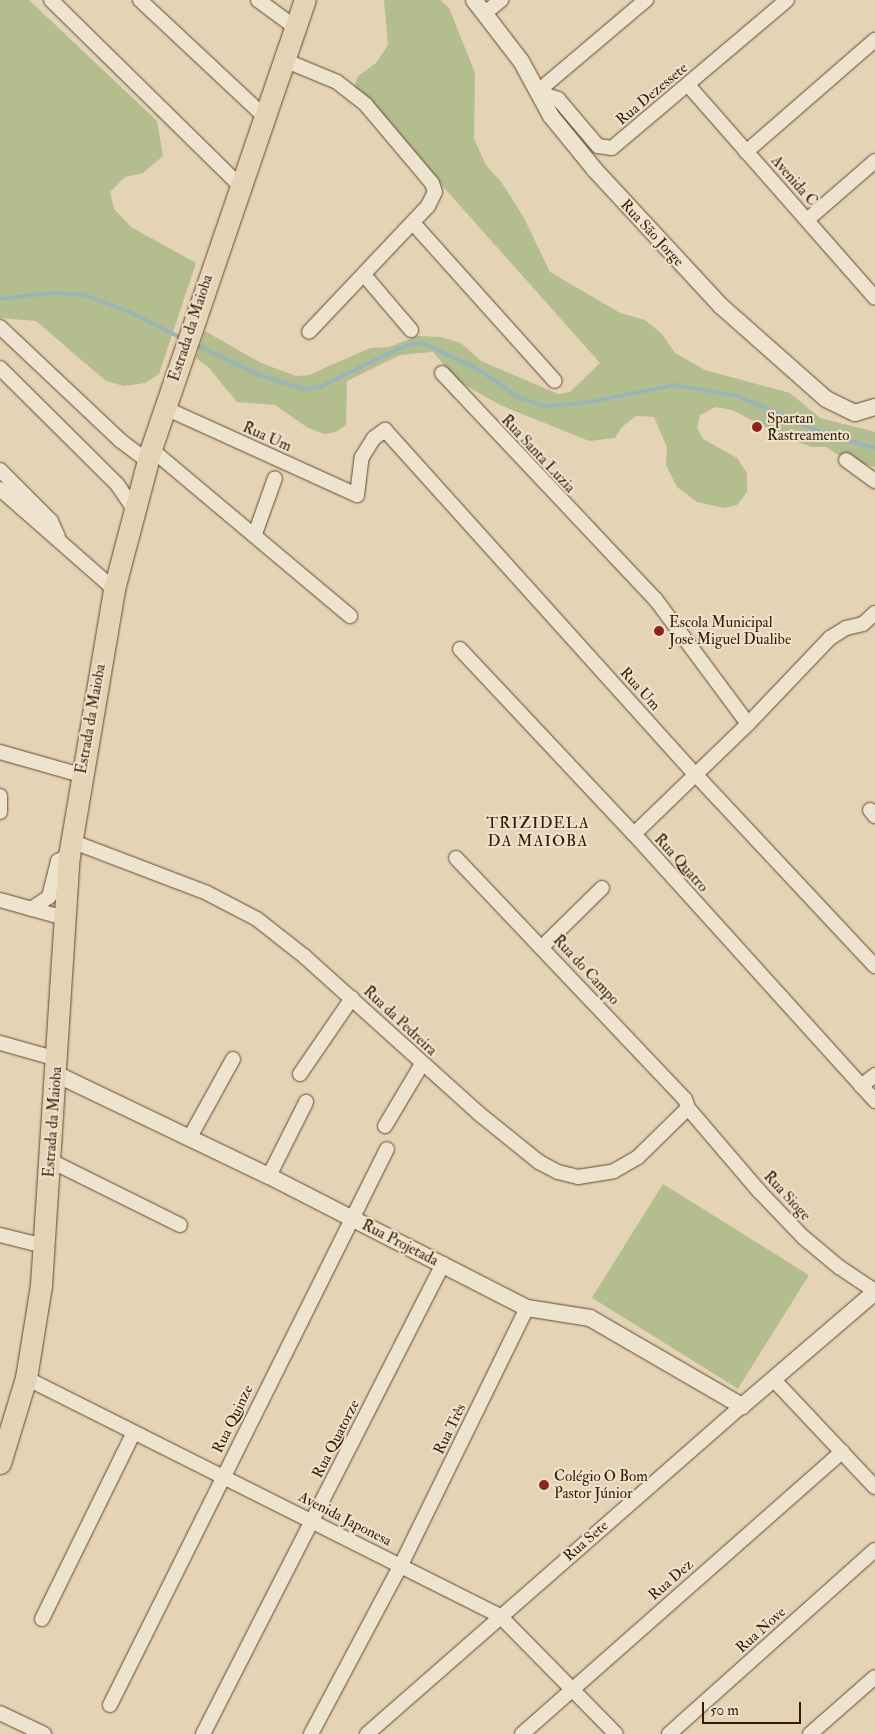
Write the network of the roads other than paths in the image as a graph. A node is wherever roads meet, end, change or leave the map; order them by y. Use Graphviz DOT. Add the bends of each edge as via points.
graph roads {
  1 [pos="51,0"];
  2 [pos="140,0"];
  3 [pos="258,0"];
  4 [pos="305,0"];
  5 [pos="474,0"];
  6 [pos="500,0"];
  7 [pos="646,0"];
  8 [pos="786,0"];
  9 [pos="485,13"];
  10 [pos="296,28"];
  11 [pos="875,40"];
  12 [pos="284,60"];
  13 [pos="688,85"];
  14 [pos="537,92"];
  15 [pos="265,117"];
  16 [pos="746,152"];
  17 [pos="875,161"];
  18 [pos="240,186"];
  19 [pos="807,220"];
  20 [pos="413,223"];
  21 [pos="365,276"];
  22 [pos="870,282"];
  23 [pos="875,298"];
  24 [pos="0,327"];
  25 [pos="411,330"];
  26 [pos="309,332"];
  27 [pos="0,368"];
  28 [pos="442,373"];
  29 [pos="555,381"];
  30 [pos="875,407"];
  31 [pos="165,408"];
  32 [pos="149,455"];
  33 [pos="846,460"];
  34 [pos="0,470"];
  35 [pos="275,478"];
  36 [pos="875,481"];
  37 [pos="0,489"];
  38 [pos="135,511"];
  39 [pos="255,534"];
  40 [pos="58,536"];
  41 [pos="114,589"];
  42 [pos="875,613"];
  43 [pos="350,616"];
  44 [pos="460,649"];
  45 [pos="748,724"];
  46 [pos="0,752"];
  47 [pos="81,775"];
  48 [pos="696,775"];
  49 [pos="0,796"];
  50 [pos="0,812"];
  51 [pos="634,834"];
  52 [pos="70,848"];
  53 [pos="456,858"];
  54 [pos="602,888"];
  55 [pos="0,900"];
  56 [pos="31,909"];
  57 [pos="65,918"];
  58 [pos="542,947"];
  59 [pos="875,966"];
  60 [pos="352,998"];
  61 [pos="0,1043"];
  62 [pos="233,1059"];
  63 [pos="422,1064"];
  64 [pos="56,1067"];
  65 [pos="300,1074"];
  66 [pos="875,1075"];
  67 [pos="861,1086"];
  68 [pos="875,1101"];
  69 [pos="306,1102"];
  70 [pos="688,1108"];
  71 [pos="384,1126"];
  72 [pos="190,1138"];
  73 [pos="387,1149"];
  74 [pos="51,1161"];
  75 [pos="269,1176"];
  76 [pos="350,1218"];
  77 [pos="180,1225"];
  78 [pos="0,1235"];
  79 [pos="44,1246"];
  80 [pos="443,1264"];
  81 [pos="875,1292"];
  82 [pos="527,1308"];
  83 [pos="26,1378"];
  84 [pos="774,1380"];
  85 [pos="742,1406"];
  86 [pos="134,1432"];
  87 [pos="842,1452"];
  88 [pos="1,1460"];
  89 [pos="223,1475"];
  90 [pos="875,1487"];
  91 [pos="312,1521"];
  92 [pos="875,1550"];
  93 [pos="401,1564"];
  94 [pos="500,1616"];
  95 [pos="42,1619"];
  96 [pos="875,1678"];
  97 [pos="572,1688"];
  98 [pos="110,1705"];
  99 [pos="0,1713"];
  100 [pos="44,1734"];
  101 [pos="202,1734"];
  102 [pos="311,1734"];
  103 [pos="367,1734"];
  104 [pos="522,1734"];
  105 [pos="616,1734"];
  106 [pos="669,1734"];
  107 [pos="810,1734"];
  1 -- 18 [label="street"];
  2 -- 15 [label="street"];
  3 -- 10 [label="street"];
  4 -- 10 [label="main road, Estrada da Maioba"];
  5 -- 9 [label="street, Rua São Jorge"];
  6 -- 9 [label="street"];
  7 -- 14 [label="street"];
  8 -- 13 [label="street, Rua Dezessete"];
  9 -- 14 [label="street, Rua São Jorge" via="521,60"];
  10 -- 12 [label="main road, Estrada da Maioba"];
  11 -- 16 [label="street"];
  12 -- 15 [label="main road, Estrada da Maioba"];
  12 -- 20 [label="street" via="337,82 359,100 432,183 434,197"];
  13 -- 14 [label="street, Rua Dezessete" via="612,148 604,149 558,99"];
  13 -- 16 [label="street, Avenida C"];
  14 -- 30 [label="street, Rua São Jorge" via="551,116 595,170 721,306 826,399 855,413"];
  15 -- 18 [label="main road, Estrada da Maioba"];
  16 -- 19 [label="street, Avenida C"];
  17 -- 19 [label="street"];
  18 -- 31 [label="main road, Estrada da Maioba"];
  19 -- 22 [label="street, Avenida C"];
  20 -- 21 [label="street"];
  20 -- 29 [label="street"];
  21 -- 25 [label="street"];
  21 -- 26 [label="street"];
  22 -- 23 [label="street, Avenida C"];
  24 -- 32 [label="street" via="121,441"];
  27 -- 38 [label="street" via="117,484"];
  28 -- 45 [label="street, Rua Santa Luzia" via="680,630"];
  31 -- 32 [label="main road, Estrada da Maioba"];
  31 -- 48 [label="street, Rua Um" via="357,495 362,457 374,438 386,430"];
  32 -- 38 [label="main road, Estrada da Maioba"];
  32 -- 39 [label="street"];
  33 -- 36 [label="street"];
  34 -- 40 [label="street" via="51,521"];
  35 -- 39 [label="street"];
  37 -- 40 [label="street" via="43,529"];
  38 -- 41 [label="main road, Estrada da Maioba"];
  39 -- 43 [label="street"];
  40 -- 41 [label="street"];
  41 -- 47 [label="main road, Estrada da Maioba"];
  42 -- 45 [label="street" via="863,624 846,628 830,638"];
  44 -- 51 [label="street, Rua Quatro"];
  45 -- 48 [label="street"];
  46 -- 47 [label="street"];
  47 -- 52 [label="main road, Estrada da Maioba"];
  48 -- 51 [label="street"];
  48 -- 59 [label="street, Rua Um"];
  49 -- 50 [label="street"];
  51 -- 67 [label="street, Rua Quatro"];
  52 -- 56 [label="street" via="58,861 49,897"];
  52 -- 57 [label="main road, Estrada da Maioba"];
  52 -- 60 [label="street, Rua da Pedreira" via="208,893 257,919"];
  53 -- 58 [label="street, Rua do Campo"];
  54 -- 58 [label="street"];
  55 -- 56 [label="street"];
  56 -- 57 [label="street"];
  57 -- 64 [label="main road, Estrada da Maioba"];
  58 -- 70 [label="street, Rua do Campo" via="685,1098"];
  60 -- 63 [label="street, Rua da Pedreira"];
  60 -- 65 [label="street"];
  61 -- 64 [label="street"];
  62 -- 72 [label="street"];
  63 -- 70 [label="street, Rua da Pedreira" via="539,1162 578,1178 614,1171 638,1157"];
  63 -- 71 [label="street"];
  64 -- 72 [label="street, Rua Projetada"];
  64 -- 74 [label="main road, Estrada da Maioba"];
  66 -- 67 [label="street"];
  67 -- 68 [label="street, Rua Quatro"];
  69 -- 75 [label="street"];
  70 -- 81 [label="street, Rua Sioge" via="758,1191 803,1237"];
  72 -- 75 [label="street, Rua Projetada"];
  73 -- 76 [label="street, Rua Quinze"];
  74 -- 77 [label="street"];
  74 -- 79 [label="main road, Estrada da Maioba"];
  75 -- 76 [label="street, Rua Projetada"];
  76 -- 80 [label="street, Rua Projetada"];
  76 -- 89 [label="street, Rua Quinze"];
  78 -- 79 [label="street"];
  79 -- 83 [label="main road, Estrada da Maioba"];
  80 -- 82 [label="street, Rua Projetada"];
  80 -- 91 [label="street, Rua Quatorze"];
  81 -- 84 [label="street, Rua Sete"];
  82 -- 85 [label="street, Rua Projetada" via="590,1318"];
  82 -- 93 [label="street, Rua Três"];
  83 -- 86 [label="street, Avenida Japonesa"];
  83 -- 88 [label="main road, Estrada da Maioba"];
  84 -- 85 [label="street, Rua Sete"];
  84 -- 87 [label="street"];
  85 -- 94 [label="street, Rua Sete"];
  86 -- 89 [label="street, Avenida Japonesa"];
  86 -- 95 [label="street"];
  87 -- 90 [label="street"];
  87 -- 97 [label="street, Rua Dez"];
  89 -- 91 [label="street, Avenida Japonesa"];
  89 -- 98 [label="street, Rua Quinze"];
  91 -- 93 [label="street, Avenida Japonesa"];
  91 -- 101 [label="street, Rua Quatorze"];
  92 -- 106 [label="street, Rua Nove"];
  93 -- 94 [label="street, Avenida Japonesa"];
  93 -- 102 [label="street, Rua Três"];
  94 -- 97 [label="street, Avenida Japonesa"];
  94 -- 103 [label="street, Rua Sete"];
  96 -- 107 [label="street"];
  97 -- 104 [label="street, Rua Dez"];
  97 -- 105 [label="street, Avenida Japonesa"];
  99 -- 100 [label="street"];
}
